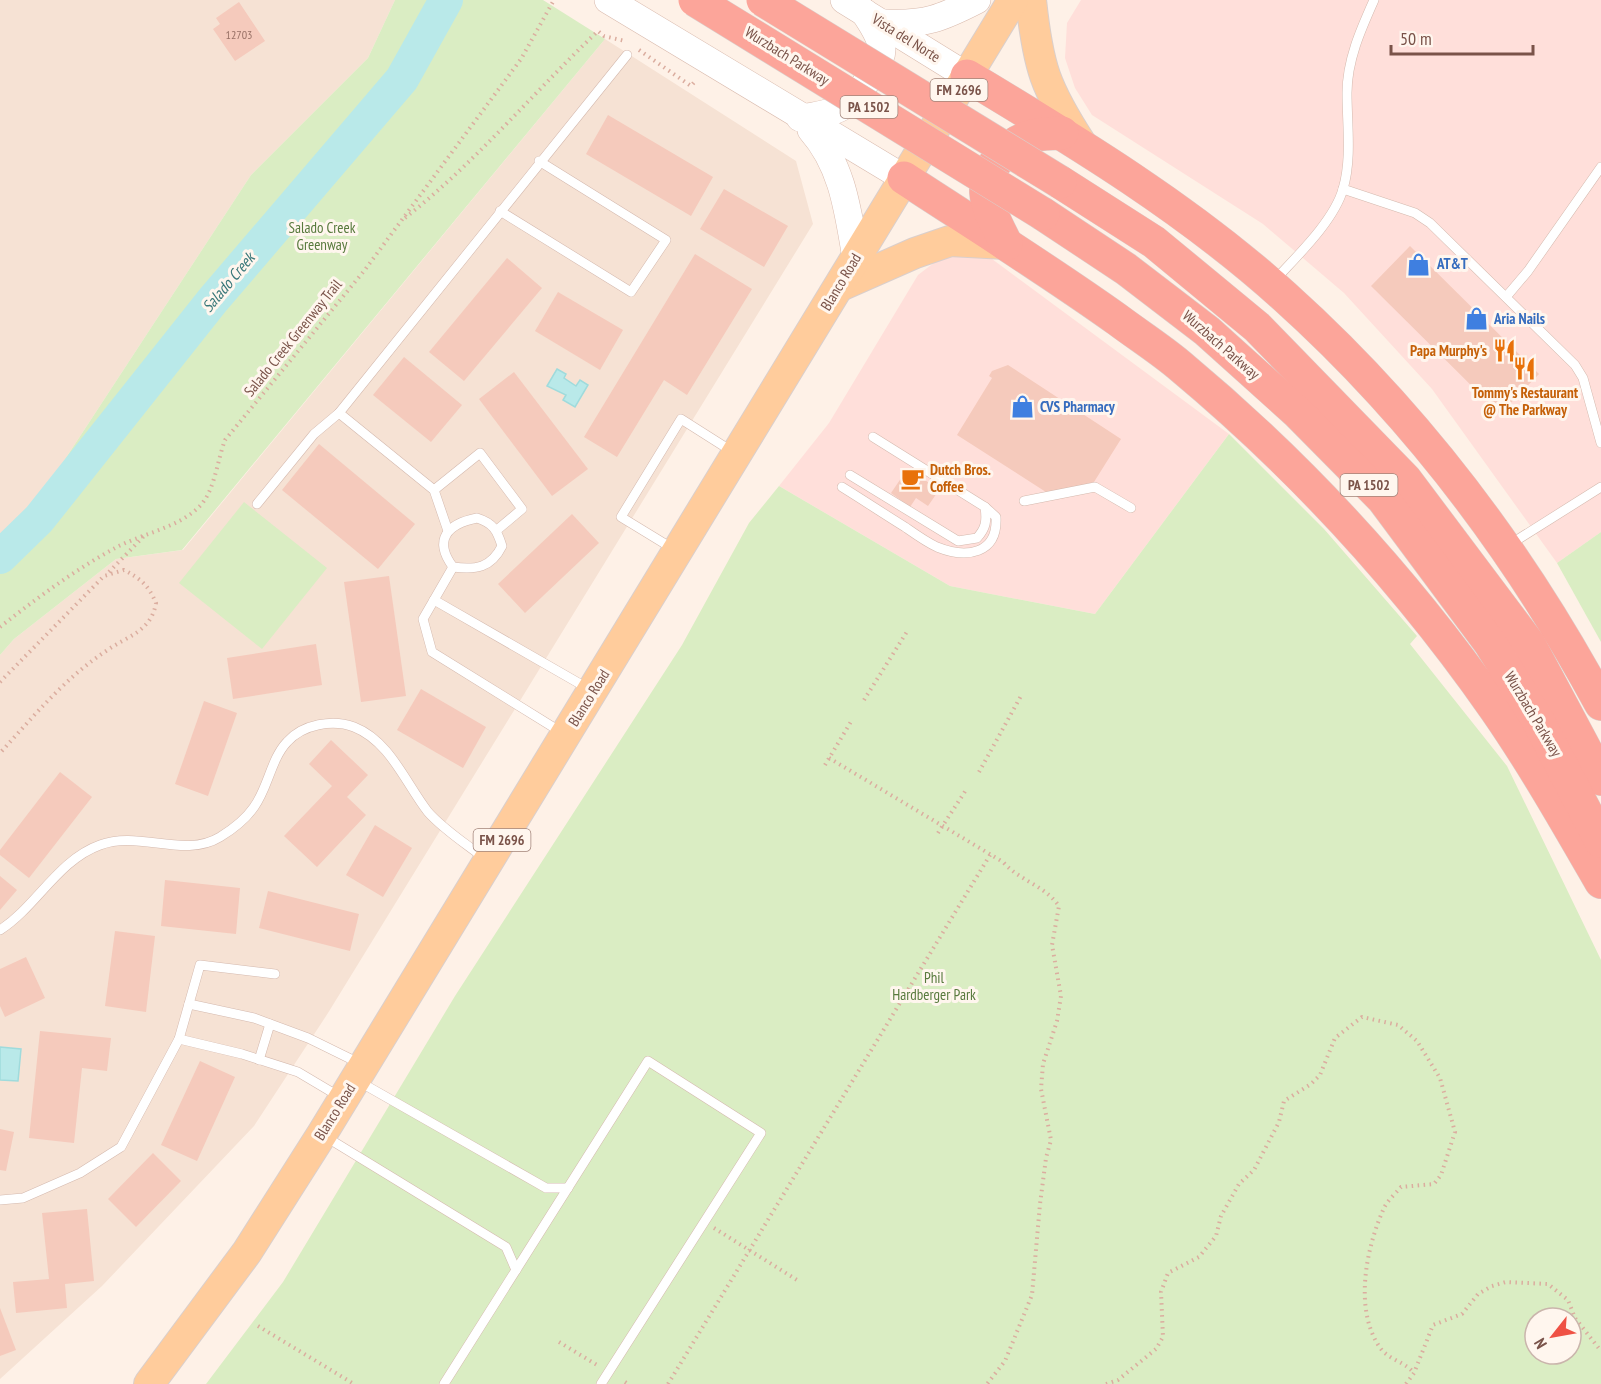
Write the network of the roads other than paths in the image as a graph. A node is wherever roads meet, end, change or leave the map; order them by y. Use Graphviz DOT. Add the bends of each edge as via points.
graph roads {
  1 [pos="695,0"];
  2 [pos="763,0"];
  3 [pos="977,0"];
  4 [pos="1013,0"];
  5 [pos="1031,0"];
  6 [pos="1374,0"];
  7 [pos="619,7"];
  8 [pos="864,12"];
  9 [pos="627,55"];
  10 [pos="967,76"];
  11 [pos="800,118"];
  12 [pos="1072,139"];
  13 [pos="539,161"];
  14 [pos="1601,168"];
  15 [pos="903,178"];
  16 [pos="1343,189"];
  17 [pos="500,211"];
  18 [pos="1006,244"];
  19 [pos="856,258"];
  20 [pos="1270,285"];
  21 [pos="840,286"];
  22 [pos="1506,297"];
  23 [pos="339,413"];
  24 [pos="873,437"];
  25 [pos="1601,443"];
  26 [pos="736,454"];
  27 [pos="850,475"];
  28 [pos="842,487"];
  29 [pos="1601,487"];
  30 [pos="434,490"];
  31 [pos="1024,501"];
  32 [pos="256,504"];
  33 [pos="985,507"];
  34 [pos="1131,508"];
  35 [pos="497,530"];
  36 [pos="448,531"];
  37 [pos="1505,548"];
  38 [pos="677,551"];
  39 [pos="453,567"];
  40 [pos="434,600"];
  41 [pos="593,692"];
  42 [pos="1601,704"];
  43 [pos="566,735"];
  44 [pos="1601,779"];
  45 [pos="1601,841"];
  46 [pos="489,861"];
  47 [pos="1601,882"];
  48 [pos="0,930"];
  49 [pos="275,974"];
  50 [pos="189,1004"];
  51 [pos="270,1024"];
  52 [pos="179,1040"];
  53 [pos="259,1060"];
  54 [pos="354,1081"];
  55 [pos="322,1134"];
  56 [pos="568,1188"];
  57 [pos="0,1200"];
  58 [pos="516,1270"];
  59 [pos="149,1384"];
  60 [pos="444,1384"];
  61 [pos="601,1384"];
  1 -- 45 [label="highway, Wurzbach Parkway / PA 1502, bridge" via="1126,269 1207,331 1297,412 1383,499 1490,644 1536,717"];
  2 -- 44 [label="highway, Wurzbach Parkway / PA 1502, bridge" via="1154,242 1257,327 1405,479 1529,644"];
  3 -- 8 [label="street" via="916,24"];
  4 -- 10 [label="main road, Blanco Road / FM 2696"];
  5 -- 12 [label="main road" via="1041,71"];
  6 -- 16 [label="lane" via="1350,61"];
  7 -- 11 [label="street"];
  8 -- 10 [label="street, Vista del Norte"];
  8 -- 11 [label="street" via="882,49 864,86 845,107"];
  9 -- 13 [label="lane"];
  10 -- 12 [label="highway"];
  10 -- 15 [label="main road, Blanco Road / FM 2696"];
  11 -- 15 [label="street"];
  11 -- 19 [label="street" via="824,145 839,177"];
  12 -- 18 [label="highway" via="1037,135 1020,141 1003,153 993,168 987,184 988,201"];
  12 -- 20 [label="highway" via="1187,218"];
  13 -- 17 [label="lane"];
  13 -- 17 [label="lane" via="666,240 631,292"];
  14 -- 22 [label="lane"];
  15 -- 18 [label="highway"];
  15 -- 19 [label="main road, Blanco Road / FM 2696"];
  16 -- 20 [label="lane" via="1329,216"];
  16 -- 22 [label="lane" via="1415,213"];
  17 -- 23 [label="lane"];
  18 -- 21 [label="main road" via="950,241"];
  18 -- 47 [label="highway" via="1178,363 1350,526 1495,709"];
  19 -- 21 [label="main road, Blanco Road / FM 2696"];
  20 -- 37 [label="highway" via="1370,378 1430,447"];
  21 -- 26 [label="main road, Blanco Road / FM 2696"];
  22 -- 25 [label="lane" via="1575,365"];
  23 -- 30 [label="lane"];
  23 -- 32 [label="lane" via="314,434"];
  24 -- 33 [label="lane"];
  26 -- 38 [label="main road, Blanco Road / FM 2696"];
  26 -- 38 [label="lane" via="681,419 621,517"];
  27 -- 33 [label="lane" via="958,541 976,538 985,529"];
  28 -- 33 [label="lane" via="936,546 958,553 979,550 996,533 996,517"];
  29 -- 37 [label="lane"];
  30 -- 35 [label="lane" via="480,453 522,509"];
  30 -- 36 [label="lane"];
  31 -- 34 [label="lane" via="1095,487"];
  35 -- 36 [label="lane" via="489,522 477,519 459,522"];
  35 -- 39 [label="lane" via="502,546 496,557 482,568"];
  36 -- 39 [label="lane" via="443,540 444,554"];
  37 -- 42 [label="highway"];
  38 -- 41 [label="main road, Blanco Road / FM 2696"];
  39 -- 40 [label="lane"];
  40 -- 41 [label="lane"];
  40 -- 43 [label="lane" via="423,619 432,652"];
  41 -- 43 [label="main road, Blanco Road / FM 2696"];
  43 -- 46 [label="main road, Blanco Road / FM 2696"];
  46 -- 48 [label="lane" via="441,826 384,748 357,728 322,723 287,742 255,806 240,824 217,839 187,846 127,840 99,844 79,857"];
  46 -- 54 [label="main road, Blanco Road / FM 2696"];
  49 -- 50 [label="lane" via="200,965"];
  50 -- 51 [label="lane"];
  50 -- 52 [label="lane"];
  51 -- 53 [label="lane"];
  51 -- 54 [label="lane" via="308,1038"];
  52 -- 53 [label="lane"];
  52 -- 57 [label="lane" via="122,1147 80,1173 22,1198"];
  53 -- 54 [label="lane" via="298,1072"];
  54 -- 55 [label="main road, Blanco Road / FM 2696"];
  54 -- 56 [label="lane" via="546,1188"];
  55 -- 58 [label="lane" via="506,1247"];
  55 -- 59 [label="main road, Blanco Road / FM 2696" via="247,1251"];
  56 -- 58 [label="lane"];
  56 -- 61 [label="lane" via="648,1061 761,1133"];
  58 -- 60 [label="lane"];
}
